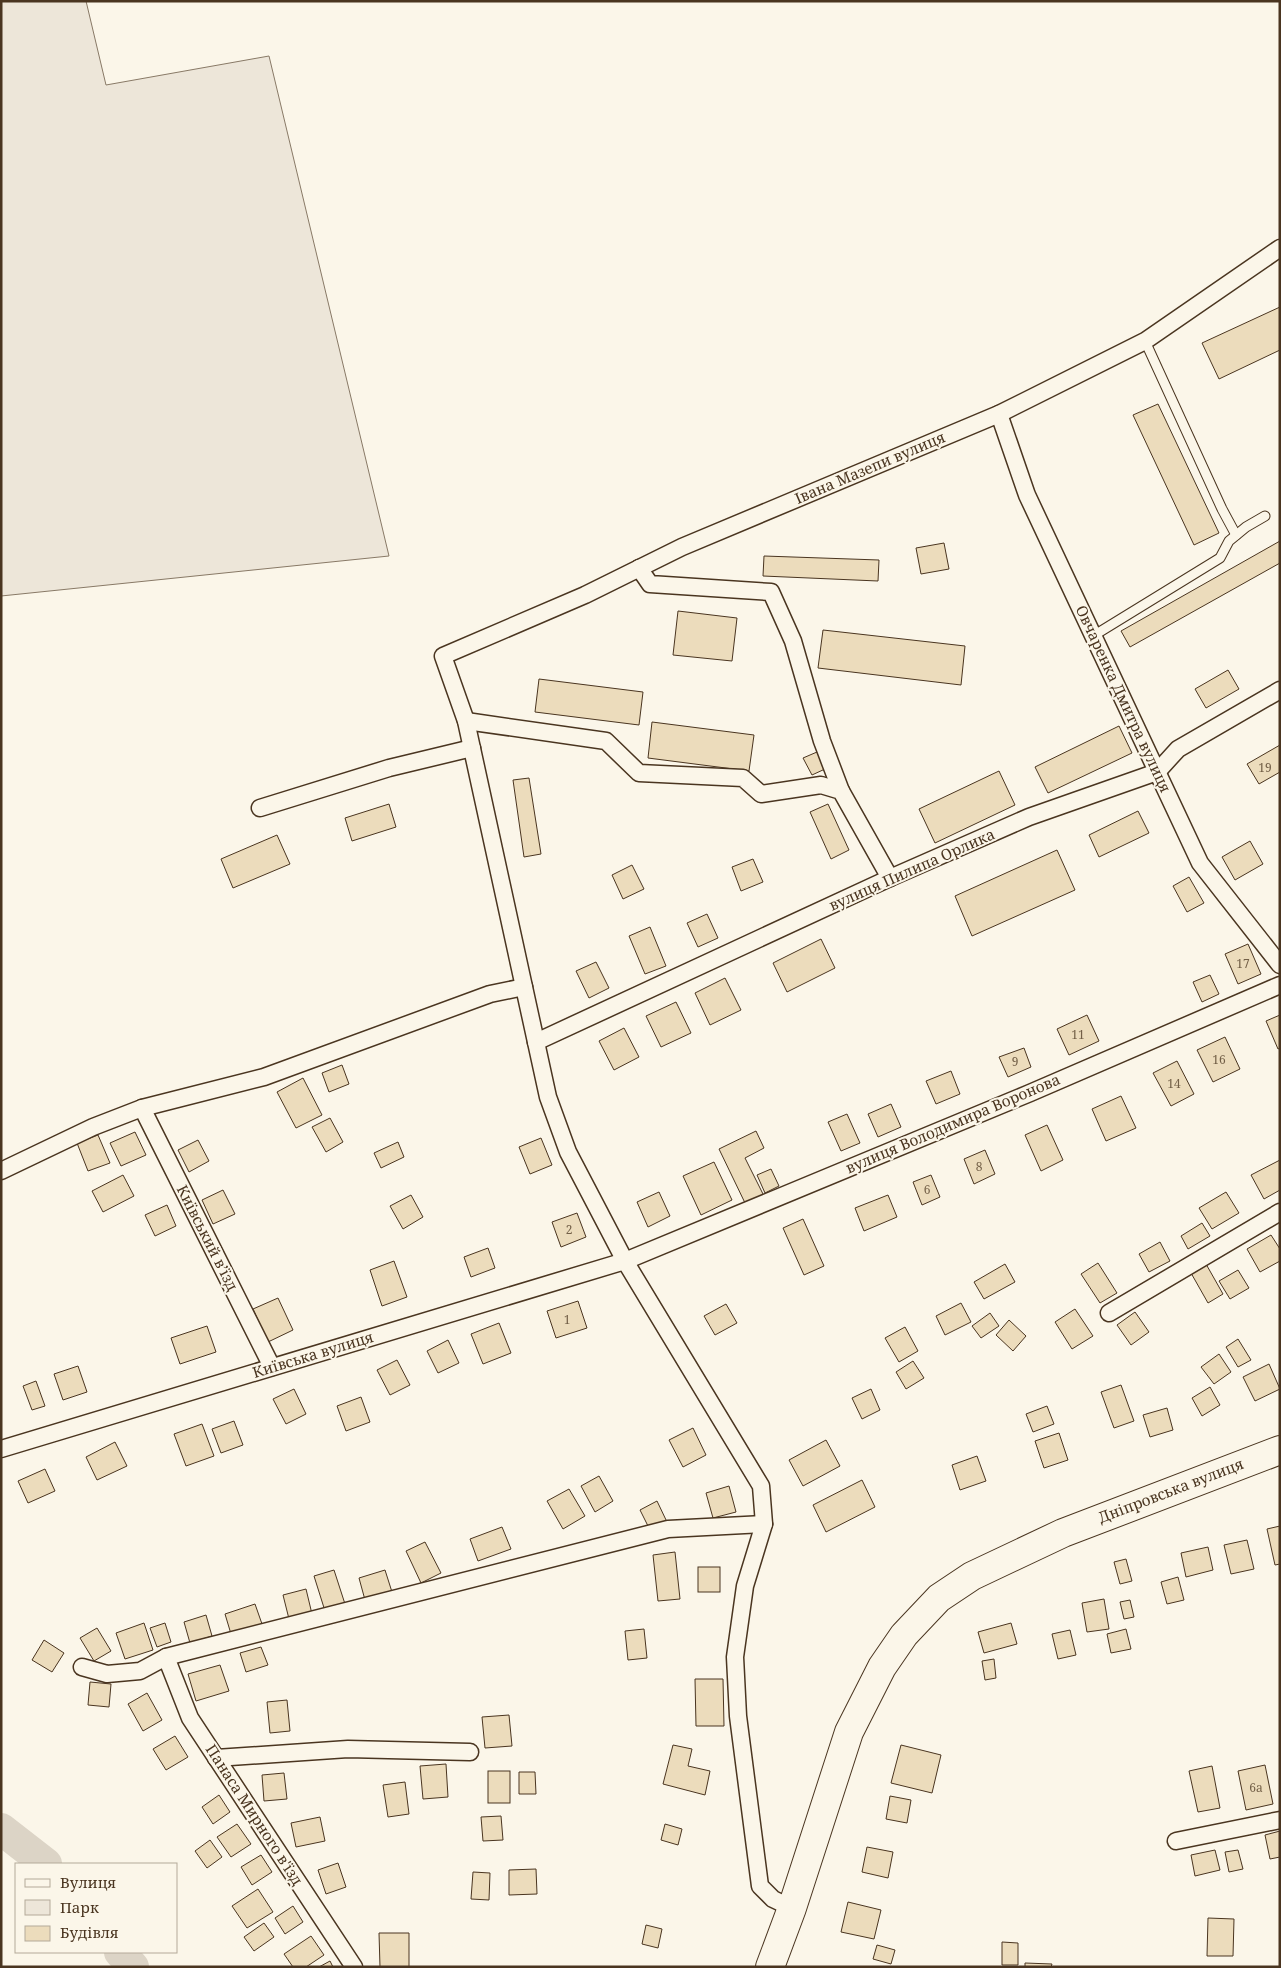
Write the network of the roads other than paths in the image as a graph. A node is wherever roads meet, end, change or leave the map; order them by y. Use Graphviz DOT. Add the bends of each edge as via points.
graph roads {
  1 [pos="1280,248"];
  2 [pos="1145,341"];
  3 [pos="999,414"];
  4 [pos="1266,516"];
  5 [pos="1236,535"];
  6 [pos="639,568"];
  7 [pos="1093,636"];
  8 [pos="1280,690"];
  9 [pos="466,721"];
  10 [pos="472,748"];
  11 [pos="1157,772"];
  12 [pos="841,792"];
  13 [pos="260,808"];
  14 [pos="890,878"];
  15 [pos="1280,965"];
  16 [pos="1280,985"];
  17 [pos="524,987"];
  18 [pos="536,1042"];
  19 [pos="142,1108"];
  20 [pos="1,1170"];
  21 [pos="1280,1212"];
  22 [pos="625,1260"];
  23 [pos="1109,1313"];
  24 [pos="272,1367"];
  25 [pos="1,1449"];
  26 [pos="1280,1450"];
  27 [pos="764,1524"];
  28 [pos="166,1657"];
  29 [pos="82,1667"];
  30 [pos="470,1752"];
  31 [pos="216,1758"];
  32 [pos="1280,1820"];
  33 [pos="1176,1841"];
  34 [pos="792,1908"];
  35 [pos="354,1967"];
  36 [pos="770,1967"];
  1 -- 2 [label="street, Івана Мазепи вулиця"];
  2 -- 3 [label="street, Івана Мазепи вулиця"];
  2 -- 5 [label="lane"];
  3 -- 6 [label="street, Івана Мазепи вулиця" via="682,546"];
  3 -- 7 [label="street, Овчаренка Дмитра вулиця" via="1027,495"];
  4 -- 5 [label="lane"];
  5 -- 7 [label="lane" via="1220,558"];
  6 -- 9 [label="street, Івана Мазепи вулиця" via="585,596 442,656"];
  6 -- 12 [label="street" via="650,584 771,592 793,641 822,741"];
  7 -- 11 [label="street, Овчаренка Дмитра вулиця"];
  8 -- 11 [label="street, вулиця Пилипа Орлика" via="1178,749"];
  9 -- 10 [label="street"];
  9 -- 12 [label="street" via="606,740 638,774 743,778 761,794 821,785"];
  10 -- 13 [label="street" via="389,768"];
  10 -- 17 [label="street"];
  11 -- 14 [label="street, вулиця Пилипа Орлика" via="1029,818"];
  11 -- 15 [label="street, Овчаренка Дмитра вулиця" via="1200,863"];
  12 -- 14 [label="street"];
  14 -- 18 [label="street, вулиця Пилипа Орлика"];
  16 -- 22 [label="street, вулиця Володимира Воронова" via="1030,1093"];
  17 -- 18 [label="street"];
  17 -- 19 [label="street" via="490,994 264,1077"];
  18 -- 22 [label="street" via="548,1097 568,1152"];
  19 -- 20 [label="street"];
  19 -- 24 [label="street, Київський в’їзд"];
  21 -- 23 [label="street"];
  22 -- 24 [label="street, Київська вулиця"];
  22 -- 27 [label="street" via="760,1486"];
  24 -- 25 [label="street, Київська вулиця"];
  26 -- 34 [label="highway, Дніпровська вулиця" via="1063,1533 972,1576 939,1598 904,1634 882,1667 849,1732"];
  27 -- 28 [label="street" via="668,1529"];
  27 -- 34 [label="street" via="745,1586 735,1657 738,1716 760,1886 773,1899"];
  28 -- 29 [label="street" via="140,1671 107,1674"];
  28 -- 31 [label="street, Панаса Мирного в'їзд" via="190,1718"];
  30 -- 31 [label="street" via="348,1750"];
  31 -- 35 [label="street, Панаса Мирного в'їзд"];
  32 -- 33 [label="street"];
  34 -- 36 [label="highway, Дніпровська вулиця"];
}
